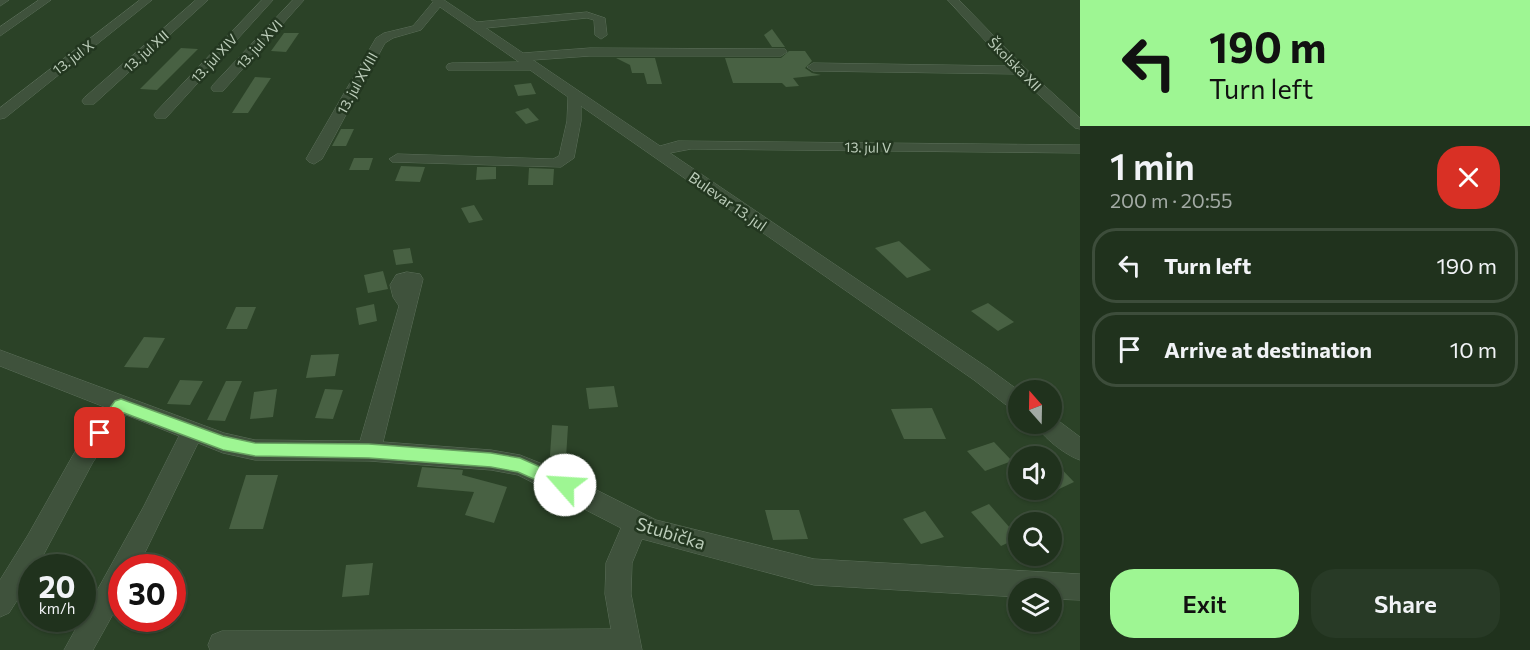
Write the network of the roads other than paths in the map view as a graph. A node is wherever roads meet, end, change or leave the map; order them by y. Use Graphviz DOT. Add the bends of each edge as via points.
graph roads {
  1 [pos="4,0"];
  2 [pos="46,0"];
  3 [pos="147,0"];
  4 [pos="202,0"];
  5 [pos="268,0"];
  6 [pos="299,0"];
  7 [pos="953,0"];
  8 [pos="439,1"];
  9 [pos="0,3"];
  10 [pos="475,26"];
  11 [pos="0,32"];
  12 [pos="601,35"];
  13 [pos="781,52"];
  14 [pos="527,62"];
  15 [pos="452,67"];
  16 [pos="813,67"];
  17 [pos="1019,70"];
  18 [pos="219,88"];
  19 [pos="575,96"];
  20 [pos="89,102"];
  21 [pos="0,115"];
  22 [pos="161,115"];
  23 [pos="1080,125"];
  24 [pos="1080,149"];
  25 [pos="657,152"];
  26 [pos="314,159"];
  27 [pos="397,159"];
  28 [pos="409,304"];
  29 [pos="0,358"];
  30 [pos="1008,394"];
  31 [pos="121,405"];
  32 [pos="192,432"];
  33 [pos="1060,434"];
  34 [pos="1080,450"];
  35 [pos="369,451"];
  36 [pos="635,524"];
  37 [pos="131,554"];
  38 [pos="1080,587"];
  39 [pos="108,596"];
  40 [pos="0,604"];
  41 [pos="222,645"];
  42 [pos="627,646"];
  43 [pos="78,650"];
  1 -- 9 [label="street"];
  2 -- 11 [label="street"];
  3 -- 21 [label="street, 13. jul X"];
  4 -- 20 [label="street, 13. jul XII"];
  5 -- 22 [label="street, 13. jul XIV"];
  6 -- 18 [label="street, 13. jul XVI"];
  7 -- 17 [label="street, Školska XII"];
  8 -- 10 [label="street, Bulevar 13. jul"];
  8 -- 26 [label="street, 13. jul XVIII" via="416,28 380,41"];
  10 -- 12 [label="street" via="587,15 601,20"];
  10 -- 14 [label="street, Bulevar 13. jul"];
  13 -- 14 [label="street" via="590,52"];
  14 -- 15 [label="street"];
  14 -- 19 [label="street, Bulevar 13. jul"];
  16 -- 17 [label="street"];
  17 -- 23 [label="street, Školska XII"];
  19 -- 25 [label="street, Bulevar 13. jul"];
  19 -- 27 [label="street" via="566,158 556,164"];
  24 -- 25 [label="street, 13. jul V" via="678,145"];
  25 -- 30 [label="street, Bulevar 13. jul"];
  28 -- 35 [label="street"];
  29 -- 31 [label="street, Stubička"];
  31 -- 32 [label="street, Stubička"];
  31 -- 40 [label="street" via="80,463"];
  32 -- 35 [label="street, Stubička" via="255,450"];
  32 -- 37 [label="street"];
  33 -- 34 [label="street"];
  35 -- 36 [label="street, Stubička" via="520,465"];
  36 -- 38 [label="street, Stubička" via="814,572"];
  36 -- 42 [label="street" via="619,563 618,594"];
  39 -- 43 [label="street"];
  41 -- 42 [label="street"];
}
